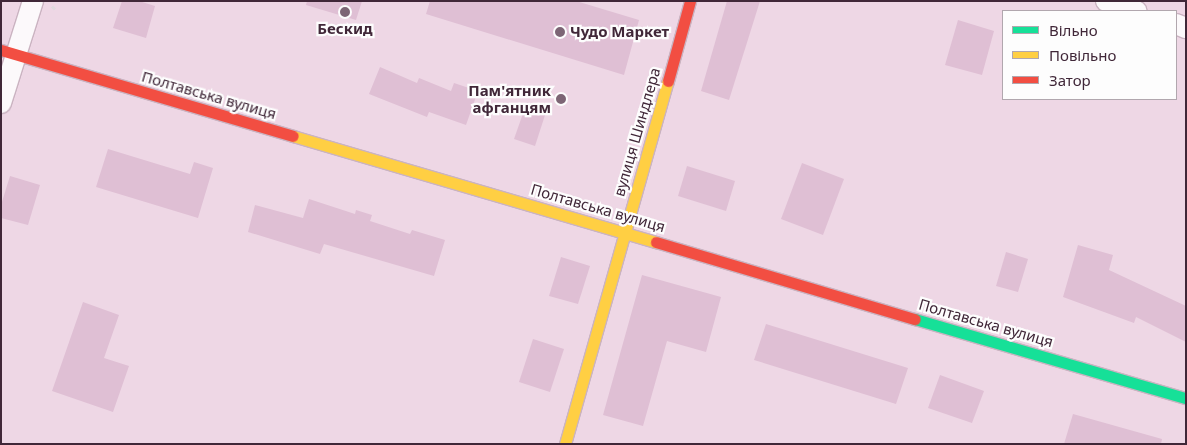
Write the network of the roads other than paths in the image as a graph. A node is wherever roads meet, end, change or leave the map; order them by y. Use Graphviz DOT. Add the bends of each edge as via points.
graph roads {
  1 [pos="33,1"];
  2 [pos="690,1"];
  3 [pos="1106,1"];
  4 [pos="1133,10"];
  5 [pos="9,52"];
  6 [pos="1,103"];
  7 [pos="625,232"];
  8 [pos="1186,398"];
  9 [pos="565,444"];
  1 -- 5 [label="street"];
  2 -- 7 [label="main road, вулиця Шиндлера"];
  3 -- 4 [label="street"];
  5 -- 6 [label="street"];
  5 -- 7 [label="main road, Полтавська вулиця"];
  7 -- 8 [label="main road, Полтавська вулиця"];
  7 -- 9 [label="main road, вулиця Шиндлера"];
}
